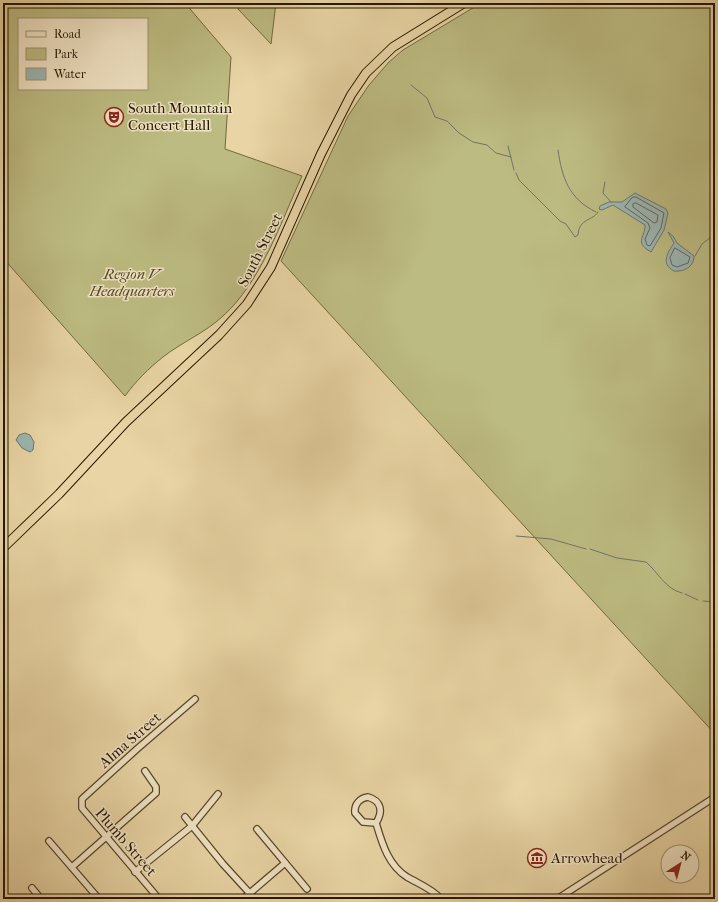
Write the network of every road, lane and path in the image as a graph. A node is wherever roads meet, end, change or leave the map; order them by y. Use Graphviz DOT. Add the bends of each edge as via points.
graph roads {
  1 [pos="464,3"];
  2 [pos="3,548"];
  3 [pos="195,699"];
  4 [pos="145,771"];
  5 [pos="218,794"];
  6 [pos="715,797"];
  7 [pos="82,799"];
  8 [pos="185,817"];
  9 [pos="376,823"];
  10 [pos="192,826"];
  11 [pos="257,829"];
  12 [pos="106,838"];
  13 [pos="49,842"];
  14 [pos="285,863"];
  15 [pos="72,867"];
  16 [pos="135,872"];
  17 [pos="32,888"];
  18 [pos="307,889"];
  19 [pos="250,893"];
  20 [pos="37,898"];
  21 [pos="100,899"];
  22 [pos="159,899"];
  23 [pos="243,899"];
  24 [pos="255,899"];
  25 [pos="441,899"];
  26 [pos="557,899"];
  1 -- 2 [label="highway, South Street" via="392,47 366,73 351,95 331,134 271,267 247,304 219,335 126,422"];
  3 -- 7 [label="street, Alma Street"];
  4 -- 12 [label="street" via="157,790"];
  5 -- 10 [label="street"];
  6 -- 26 [label="street"];
  7 -- 12 [label="street, Plumb Street" via="82,808"];
  8 -- 10 [label="street"];
  9 -- 9 [label="street" via="381,811 380,805 373,798 361,799 355,809 356,816 363,822"];
  9 -- 25 [label="street" via="391,862 405,876 434,892"];
  10 -- 16 [label="street"];
  10 -- 19 [label="street"];
  11 -- 14 [label="street"];
  12 -- 15 [label="street"];
  12 -- 16 [label="street, Plumb Street"];
  13 -- 15 [label="street"];
  14 -- 18 [label="street"];
  14 -- 19 [label="street"];
  15 -- 21 [label="street"];
  16 -- 22 [label="street, Plumb Street"];
  17 -- 20 [label="street"];
  19 -- 23 [label="street"];
  19 -- 24 [label="street"];
}
